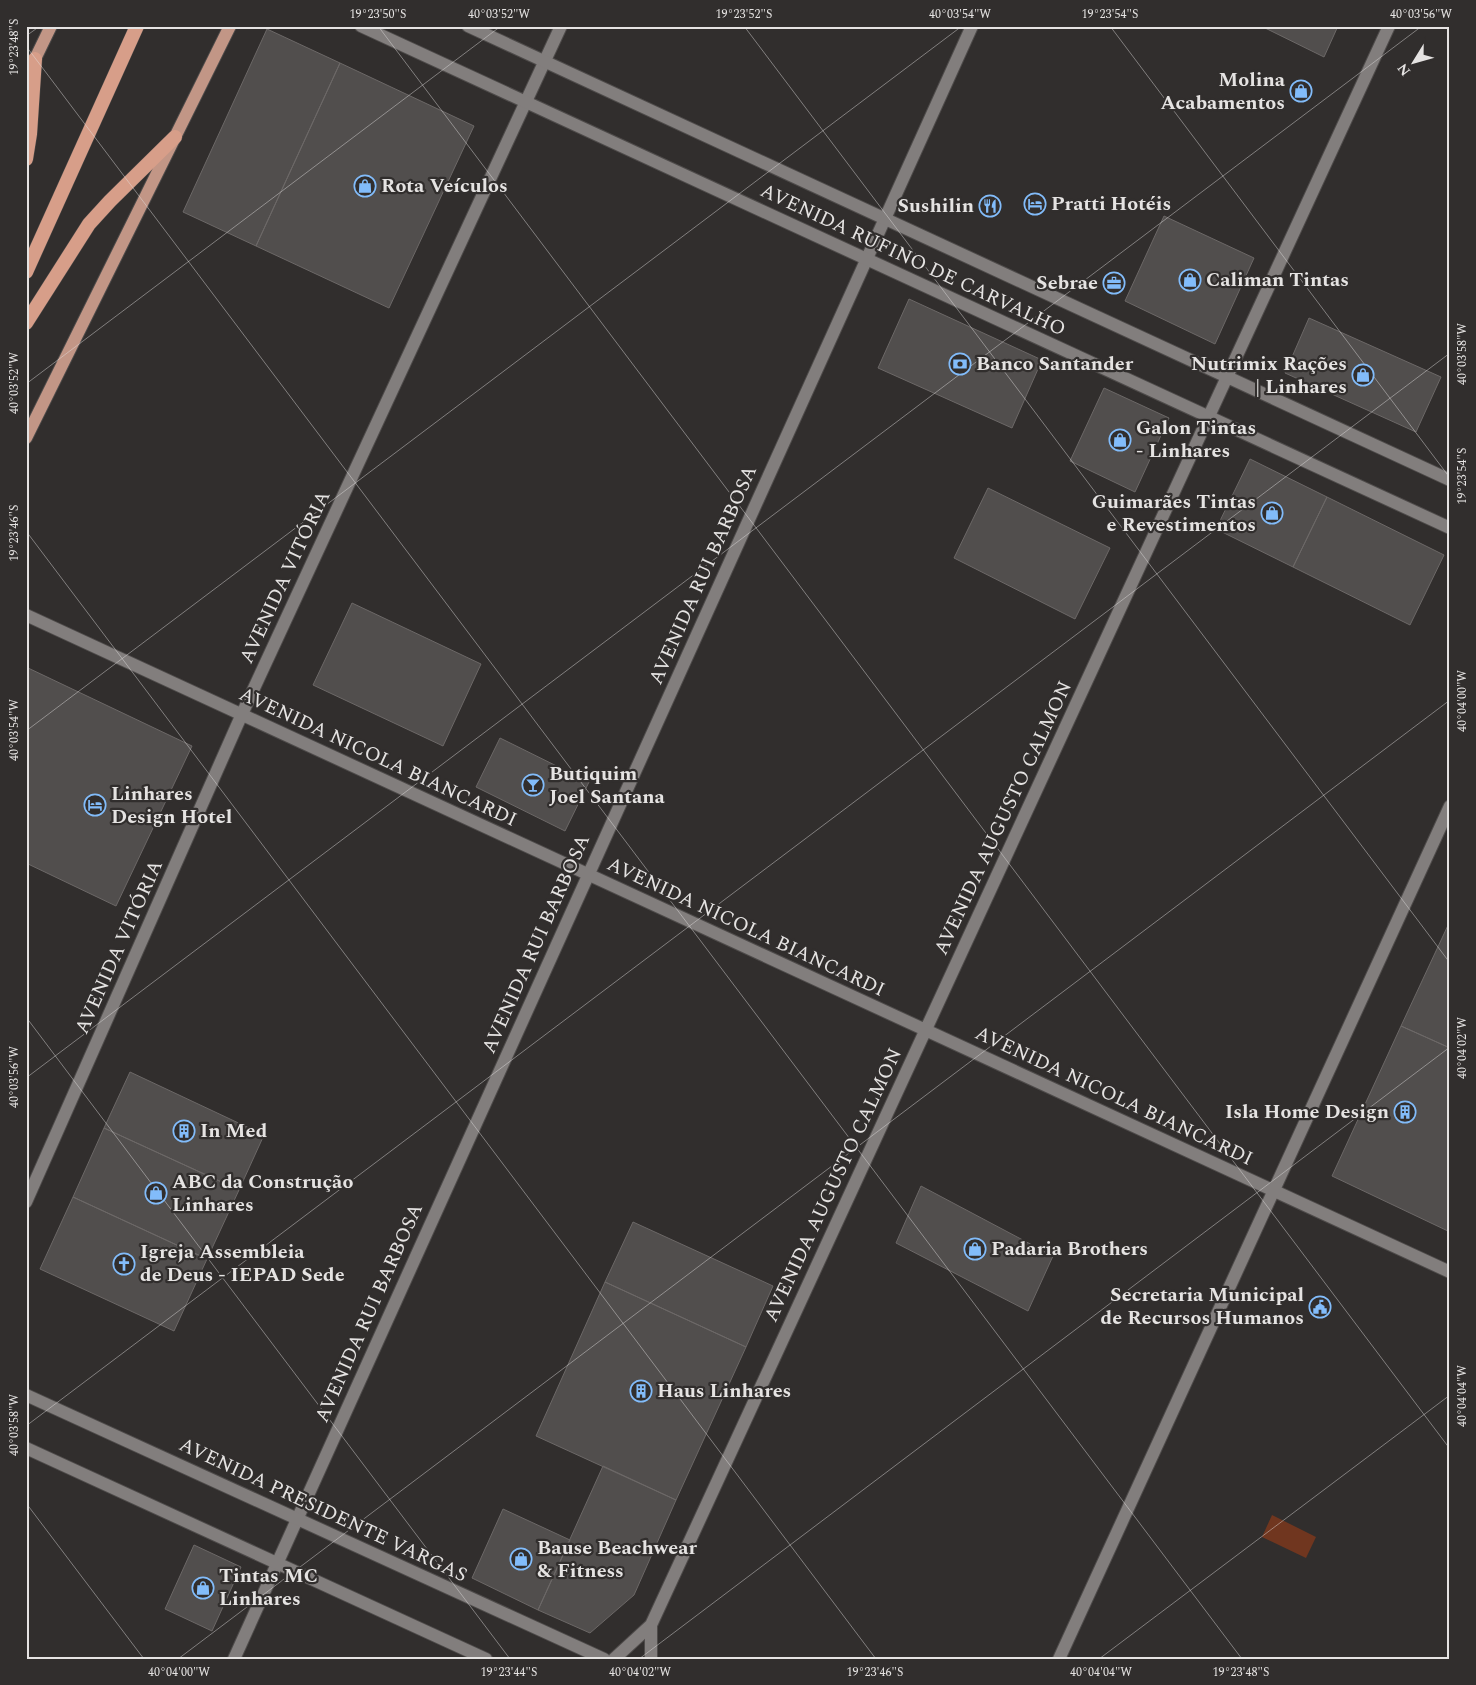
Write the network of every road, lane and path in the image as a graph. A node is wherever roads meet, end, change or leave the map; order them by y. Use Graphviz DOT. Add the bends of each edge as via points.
graph roads {
  1 [pos="51,26"];
  2 [pos="137,26"];
  3 [pos="230,26"];
  4 [pos="361,26"];
  5 [pos="468,26"];
  6 [pos="561,26"];
  7 [pos="972,26"];
  8 [pos="1390,26"];
  9 [pos="35,60"];
  10 [pos="545,62"];
  11 [pos="26,82"];
  12 [pos="527,103"];
  13 [pos="175,137"];
  14 [pos="26,159"];
  15 [pos="885,219"];
  16 [pos="867,260"];
  17 [pos="26,272"];
  18 [pos="26,323"];
  19 [pos="1228,377"];
  20 [pos="1209,417"];
  21 [pos="26,438"];
  22 [pos="1450,480"];
  23 [pos="1450,528"];
  24 [pos="26,615"];
  25 [pos="242,714"];
  26 [pos="1450,806"];
  27 [pos="588,874"];
  28 [pos="926,1030"];
  29 [pos="1273,1191"];
  30 [pos="26,1202"];
  31 [pos="1450,1272"];
  32 [pos="26,1395"];
  33 [pos="26,1448"];
  34 [pos="297,1518"];
  35 [pos="277,1563"];
  36 [pos="651,1625"];
  37 [pos="234,1659"];
  38 [pos="486,1659"];
  39 [pos="604,1659"];
  40 [pos="614,1659"];
  41 [pos="651,1659"];
  42 [pos="1059,1659"];
  1 -- 9 [label="main road"];
  2 -- 17 [label="highway"];
  3 -- 13 [label="main road"];
  4 -- 12 [label="street, AVENIDA RUFINO DE CARVALHO"];
  5 -- 10 [label="street, AVENIDA RUFINO DE CARVALHO"];
  6 -- 10 [label="street, AVENIDA VITÓRIA"];
  7 -- 15 [label="street, AVENIDA RUI BARBOSA"];
  8 -- 19 [label="street, AVENIDA AUGUSTO CALMON"];
  9 -- 11 [label="main road"];
  9 -- 14 [label="highway"];
  10 -- 12 [label="street, AVENIDA VITÓRIA"];
  10 -- 15 [label="street, AVENIDA RUFINO DE CARVALHO"];
  12 -- 16 [label="street, AVENIDA RUFINO DE CARVALHO"];
  12 -- 25 [label="street, AVENIDA VITÓRIA"];
  13 -- 18 [label="highway" via="89,224"];
  13 -- 21 [label="main road"];
  15 -- 16 [label="street, AVENIDA RUI BARBOSA"];
  15 -- 19 [label="street, AVENIDA RUFINO DE CARVALHO"];
  16 -- 20 [label="street, AVENIDA RUFINO DE CARVALHO"];
  16 -- 27 [label="street, AVENIDA RUI BARBOSA"];
  19 -- 20 [label="street, AVENIDA AUGUSTO CALMON"];
  19 -- 22 [label="street, AVENIDA RUFINO DE CARVALHO"];
  20 -- 23 [label="street, AVENIDA RUFINO DE CARVALHO"];
  20 -- 28 [label="street, AVENIDA AUGUSTO CALMON"];
  24 -- 25 [label="street, AVENIDA NICOLA BIANCARDI"];
  25 -- 27 [label="street, AVENIDA NICOLA BIANCARDI"];
  25 -- 30 [label="street, AVENIDA VITÓRIA"];
  26 -- 29 [label="street"];
  27 -- 28 [label="street, AVENIDA NICOLA BIANCARDI"];
  27 -- 34 [label="street, AVENIDA RUI BARBOSA"];
  28 -- 29 [label="street, AVENIDA NICOLA BIANCARDI"];
  28 -- 36 [label="street, AVENIDA AUGUSTO CALMON"];
  29 -- 31 [label="street, AVENIDA NICOLA BIANCARDI"];
  29 -- 42 [label="street"];
  32 -- 34 [label="street, AVENIDA PRESIDENTE VARGAS"];
  33 -- 35 [label="street"];
  34 -- 35 [label="street, AVENIDA RUI BARBOSA"];
  34 -- 39 [label="street, AVENIDA PRESIDENTE VARGAS"];
  35 -- 37 [label="street, AVENIDA RUI BARBOSA"];
  35 -- 38 [label="street"];
  36 -- 40 [label="street, AVENIDA AUGUSTO CALMON"];
  36 -- 41 [label="street, AVENIDA AUGUSTO CALMON"];
}
